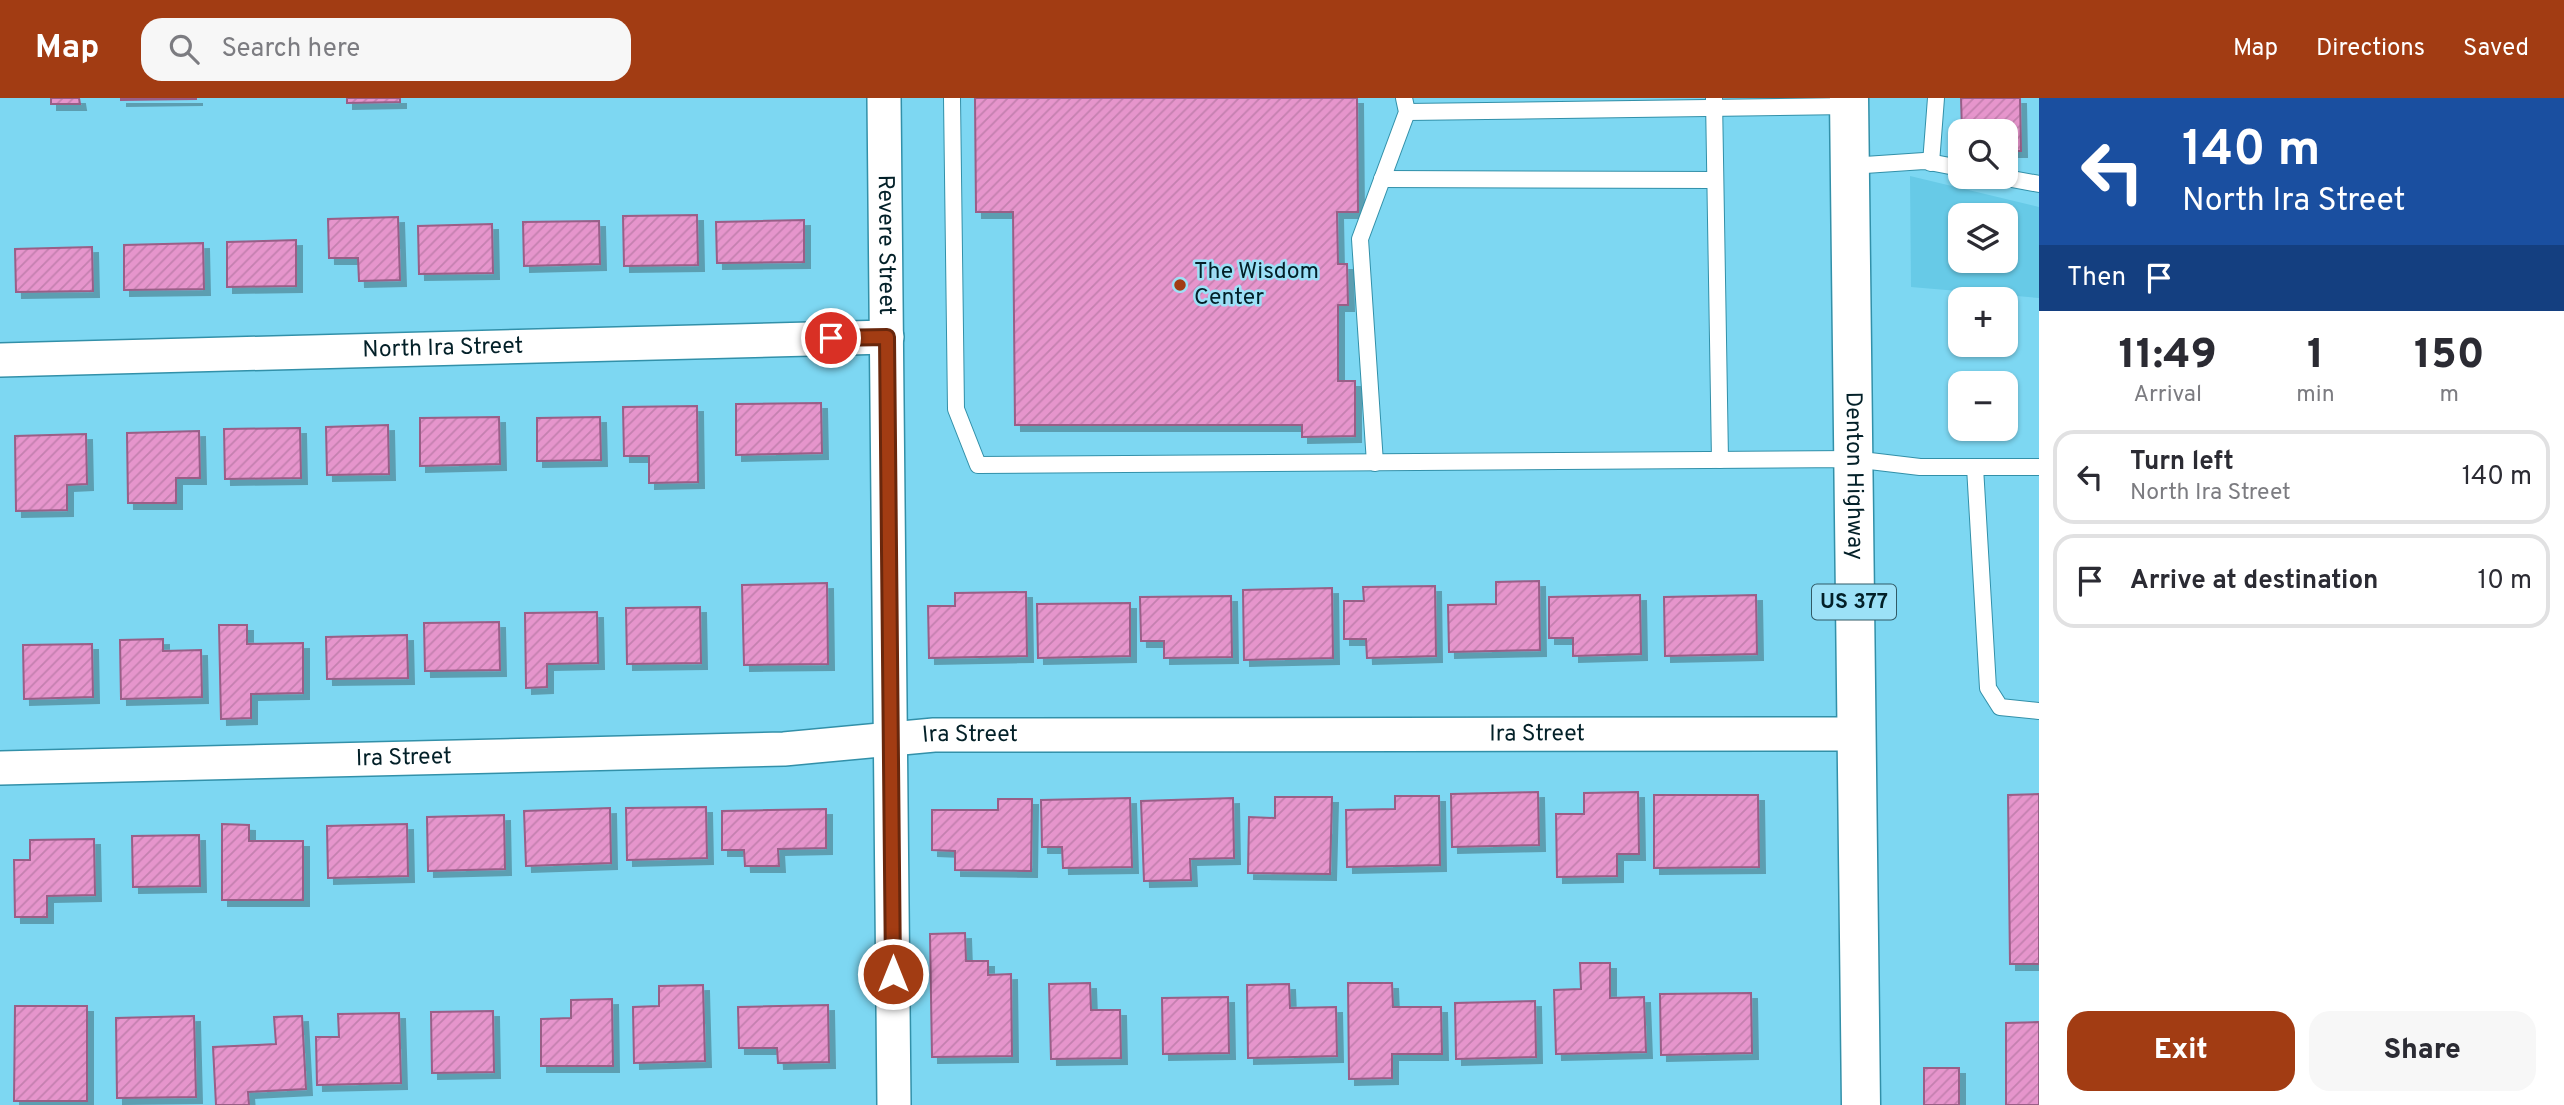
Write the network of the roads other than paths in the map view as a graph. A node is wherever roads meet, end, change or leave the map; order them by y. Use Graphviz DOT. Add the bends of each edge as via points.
graph roads {
  1 [pos="884,98"];
  2 [pos="953,98"];
  3 [pos="1936,98"];
  4 [pos="1849,102"];
  5 [pos="1714,103"];
  6 [pos="1405,105"];
  7 [pos="1931,163"];
  8 [pos="1850,166"];
  9 [pos="1948,167"];
  10 [pos="1382,179"];
  11 [pos="1715,180"];
  12 [pos="2018,180"];
  13 [pos="2039,184"];
  14 [pos="887,337"];
  15 [pos="0,360"];
  16 [pos="1853,459"];
  17 [pos="1720,460"];
  18 [pos="1375,463"];
  19 [pos="1975,467"];
  20 [pos="2039,467"];
  21 [pos="2039,711"];
  22 [pos="1856,734"];
  23 [pos="892,738"];
  24 [pos="0,768"];
  25 [pos="894,1105"];
  26 [pos="1861,1105"];
  1 -- 14 [label="street, Revere Street"];
  2 -- 18 [label="lane" via="956,409 978,465"];
  3 -- 7 [label="lane"];
  4 -- 5 [label="lane"];
  4 -- 8 [label="main road, Denton Highway / US 377"];
  5 -- 6 [label="lane"];
  5 -- 11 [label="lane"];
  6 -- 10 [label="lane"];
  7 -- 8 [label="lane"];
  7 -- 9 [label="lane"];
  8 -- 16 [label="main road, Denton Highway / US 377"];
  10 -- 11 [label="lane"];
  10 -- 18 [label="lane" via="1360,239"];
  11 -- 17 [label="lane"];
  12 -- 13 [label="lane"];
  14 -- 15 [label="street, North Ira Street"];
  14 -- 23 [label="street, Revere Street"];
  16 -- 17 [label="lane"];
  16 -- 19 [label="lane" via="1920,467"];
  16 -- 22 [label="main road, Denton Highway / US 377"];
  17 -- 18 [label="lane"];
  19 -- 20 [label="lane"];
  19 -- 21 [label="lane" via="1988,688 2000,707"];
  22 -- 23 [label="street, Ira Street" via="934,734"];
  22 -- 26 [label="main road, Denton Highway / US 377"];
  23 -- 24 [label="street, Ira Street" via="784,749"];
  23 -- 25 [label="street, Revere Street"];
}
